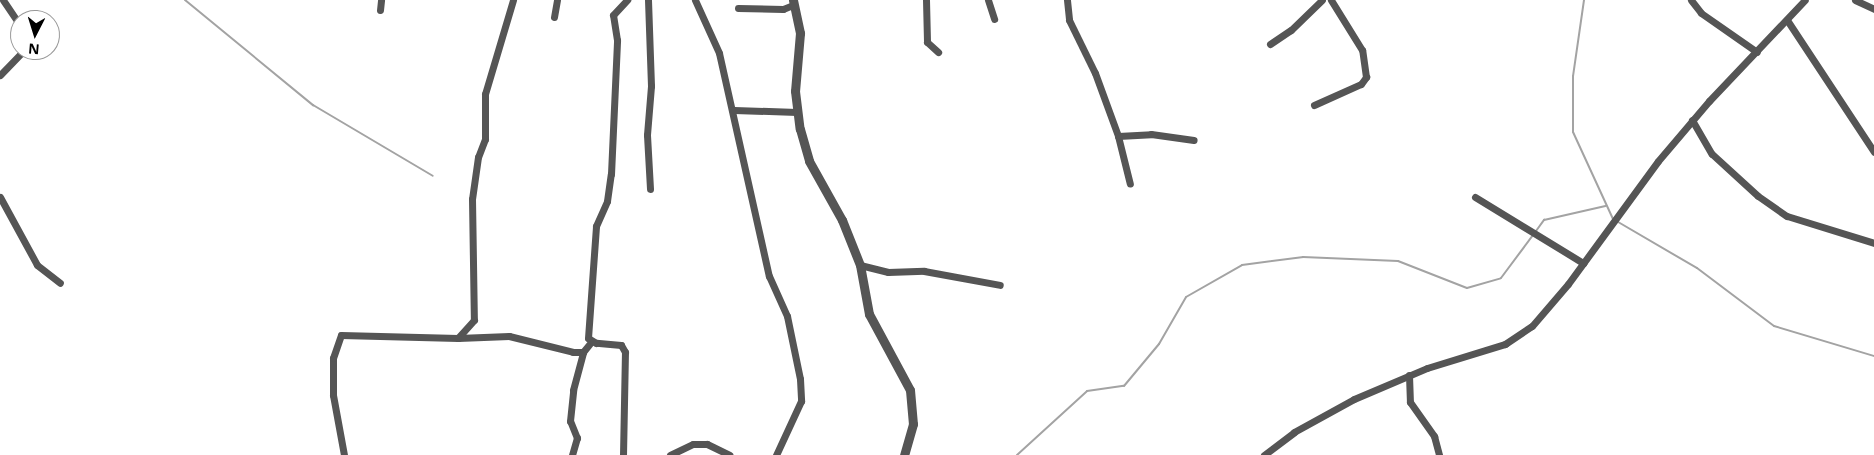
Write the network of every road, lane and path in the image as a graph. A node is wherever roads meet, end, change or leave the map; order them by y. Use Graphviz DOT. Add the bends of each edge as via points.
graph roads {
  1 [pos="381,0"];
  2 [pos="513,0"];
  3 [pos="557,0"];
  4 [pos="628,0"];
  5 [pos="648,0"];
  6 [pos="696,0"];
  7 [pos="926,0"];
  8 [pos="988,0"];
  9 [pos="1067,0"];
  10 [pos="1322,0"];
  11 [pos="1331,0"];
  12 [pos="1691,0"];
  13 [pos="1805,0"];
  14 [pos="1855,0"];
  15 [pos="793,2"];
  16 [pos="738,8"];
  17 [pos="1874,9"];
  18 [pos="380,10"];
  19 [pos="554,16"];
  20 [pos="994,19"];
  21 [pos="1787,20"];
  22 [pos="1270,44"];
  23 [pos="938,52"];
  24 [pos="1757,52"];
  25 [pos="14,60"];
  26 [pos="0,75"];
  27 [pos="1314,105"];
  28 [pos="734,110"];
  29 [pos="797,112"];
  30 [pos="1692,120"];
  31 [pos="1118,136"];
  32 [pos="1194,140"];
  33 [pos="1874,152"];
  34 [pos="1130,184"];
  35 [pos="650,189"];
  36 [pos="0,197"];
  37 [pos="1475,197"];
  38 [pos="1874,243"];
  39 [pos="1583,263"];
  40 [pos="860,265"];
  41 [pos="60,283"];
  42 [pos="1000,285"];
  43 [pos="458,338"];
  44 [pos="592,342"];
  45 [pos="582,352"];
  46 [pos="1409,375"];
  47 [pos="344,455"];
  48 [pos="572,455"];
  49 [pos="623,455"];
  50 [pos="670,455"];
  51 [pos="730,455"];
  52 [pos="776,455"];
  53 [pos="904,455"];
  54 [pos="1264,455"];
  55 [pos="1439,455"];
  1 -- 18 [label="street"];
  2 -- 43 [label="street" via="485,94 485,139 478,156 472,198 474,320"];
  3 -- 19 [label="street"];
  4 -- 44 [label="street" via="613,15 617,40 611,174 593,246 588,338"];
  5 -- 35 [label="street"];
  6 -- 28 [label="street" via="719,53"];
  7 -- 23 [label="street" via="927,42"];
  8 -- 20 [label="street"];
  9 -- 31 [label="street" via="1069,20 1092,66"];
  10 -- 22 [label="street" via="1291,30"];
  11 -- 27 [label="street" via="1367,62 1365,81"];
  12 -- 24 [label="street" via="1702,13"];
  13 -- 21 [label="street"];
  14 -- 17 [label="street"];
  15 -- 16 [label="street" via="783,9"];
  15 -- 29 [label="street" via="800,33"];
  21 -- 24 [label="street"];
  21 -- 33 [label="street"];
  24 -- 30 [label="street"];
  25 -- 26 [label="street"];
  28 -- 29 [label="street"];
  28 -- 52 [label="street" via="769,276 787,316 800,379 801,401"];
  29 -- 40 [label="street" via="809,161 842,220"];
  30 -- 38 [label="street" via="1712,154 1758,196 1787,216"];
  30 -- 39 [label="street" via="1613,219"];
  31 -- 32 [label="street" via="1151,134"];
  31 -- 34 [label="street"];
  36 -- 41 [label="street" via="37,265"];
  37 -- 39 [label="street"];
  39 -- 46 [label="street" via="1543,315 1520,335 1489,350"];
  40 -- 42 [label="street" via="888,272 924,270"];
  40 -- 53 [label="street" via="869,314 905,379 912,401 913,424"];
  43 -- 45 [label="street" via="509,336"];
  43 -- 47 [label="street" via="341,335 332,358 333,395"];
  44 -- 45 [label="street"];
  44 -- 49 [label="street" via="621,346 625,352"];
  45 -- 48 [label="street" via="573,390 570,421 577,438"];
  46 -- 54 [label="street" via="1354,399 1294,432"];
  46 -- 55 [label="street" via="1410,402 1434,436"];
  50 -- 51 [label="street" via="694,444 707,444"];
}
